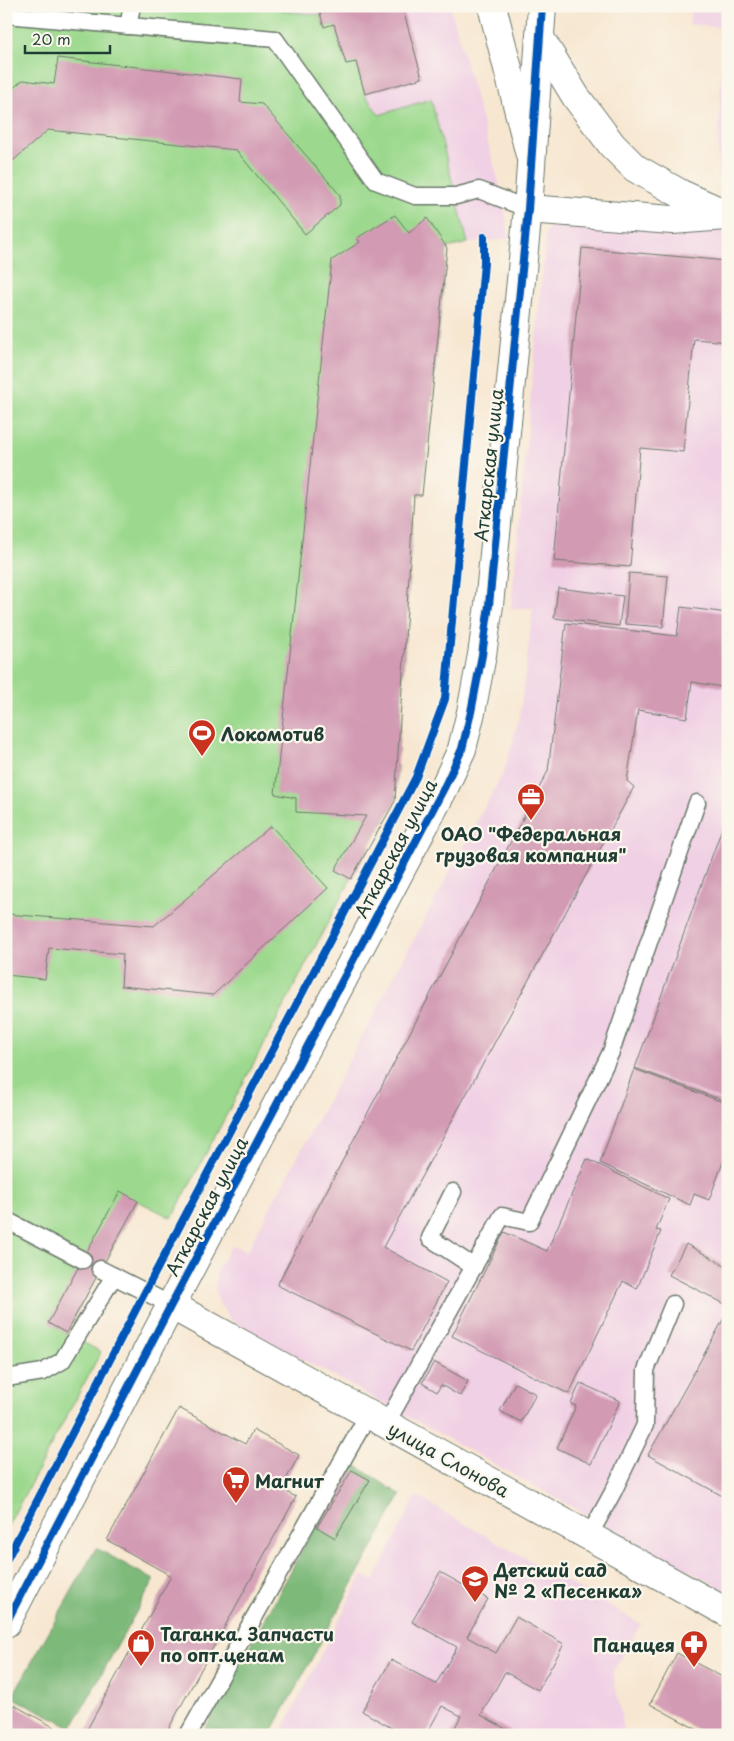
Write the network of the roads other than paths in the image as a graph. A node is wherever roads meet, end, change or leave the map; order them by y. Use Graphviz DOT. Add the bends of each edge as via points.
graph roads {
  1 [pos="132,6"];
  2 [pos="492,6"];
  3 [pos="542,6"];
  4 [pos="6,15"];
  5 [pos="128,26"];
  6 [pos="540,38"];
  7 [pos="530,157"];
  8 [pos="528,208"];
  9 [pos="728,216"];
  10 [pos="697,803"];
  11 [pos="453,1192"];
  12 [pos="6,1220"];
  13 [pos="82,1260"];
  14 [pos="474,1267"];
  15 [pos="673,1304"];
  16 [pos="170,1305"];
  17 [pos="6,1378"];
  18 [pos="377,1420"];
  19 [pos="589,1536"];
  20 [pos="728,1613"];
  21 [pos="6,1623"];
  22 [pos="188,1735"];
  1 -- 5 [label="lane"];
  2 -- 7 [label="street"];
  3 -- 6 [label="street, Аткарская улица"];
  4 -- 5 [label="lane"];
  5 -- 8 [label="lane" via="275,40 376,181 415,196 456,196 479,190"];
  6 -- 7 [label="street, Аткарская улица"];
  6 -- 9 [label="street" via="576,97 612,145 635,168"];
  7 -- 8 [label="street, Аткарская улица"];
  8 -- 9 [label="street" via="672,220"];
  8 -- 16 [label="street, Аткарская улица" via="489,605 462,749"];
  10 -- 14 [label="lane" via="611,1052 529,1222 502,1216"];
  11 -- 14 [label="lane" via="430,1238"];
  12 -- 13 [label="lane"];
  14 -- 18 [label="lane"];
  15 -- 19 [label="lane" via="646,1370 645,1425"];
  16 -- 17 [label="lane" via="107,1273 62,1362 43,1372"];
  16 -- 18 [label="street, улица Слонова"];
  16 -- 21 [label="street, Аткарская улица"];
  18 -- 19 [label="street, улица Слонова"];
  18 -- 22 [label="lane"];
  19 -- 20 [label="street, улица Слонова"];
}
